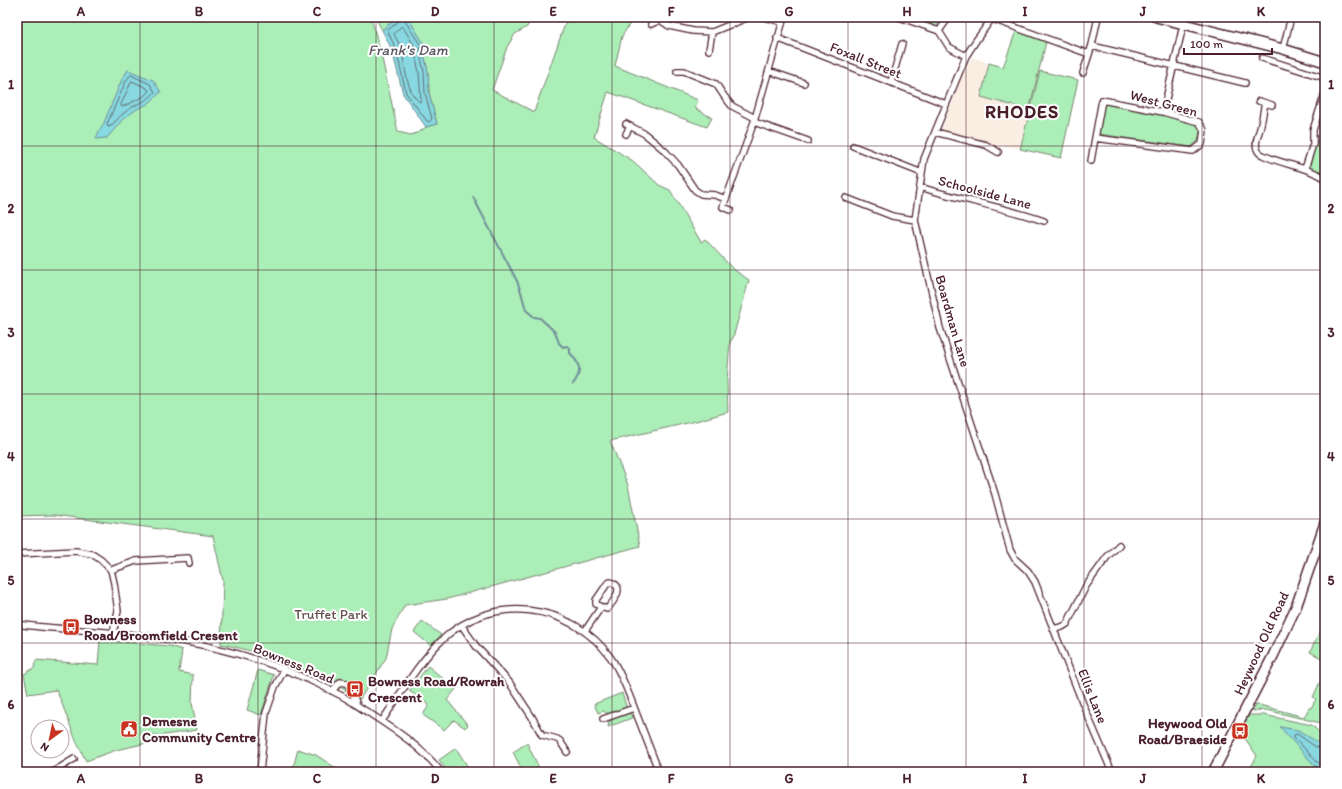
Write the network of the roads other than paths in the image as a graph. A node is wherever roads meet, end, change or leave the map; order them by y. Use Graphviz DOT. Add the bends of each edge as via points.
graph roads {
  1 [pos="732,17"];
  2 [pos="749,17"];
  3 [pos="763,17"];
  4 [pos="899,17"];
  5 [pos="949,17"];
  6 [pos="1098,17"];
  7 [pos="1156,17"];
  8 [pos="1291,17"];
  9 [pos="661,18"];
  10 [pos="991,18"];
  11 [pos="783,20"];
  12 [pos="1184,20"];
  13 [pos="651,24"];
  14 [pos="734,24"];
  15 [pos="939,31"];
  16 [pos="712,32"];
  17 [pos="777,38"];
  18 [pos="902,44"];
  19 [pos="1092,46"];
  20 [pos="1283,49"];
  21 [pos="709,50"];
  22 [pos="1089,54"];
  23 [pos="966,56"];
  24 [pos="1262,58"];
  25 [pos="1325,62"];
  26 [pos="1174,66"];
  27 [pos="677,71"];
  28 [pos="768,71"];
  29 [pos="1083,73"];
  30 [pos="1325,78"];
  31 [pos="891,82"];
  32 [pos="804,83"];
  33 [pos="1245,83"];
  34 [pos="1325,93"];
  35 [pos="946,104"];
  36 [pos="1272,105"];
  37 [pos="1163,112"];
  38 [pos="755,120"];
  39 [pos="935,132"];
  40 [pos="626,134"];
  41 [pos="1095,138"];
  42 [pos="808,141"];
  43 [pos="853,146"];
  44 [pos="998,152"];
  45 [pos="1091,161"];
  46 [pos="1305,168"];
  47 [pos="922,173"];
  48 [pos="1325,178"];
  49 [pos="920,187"];
  50 [pos="846,198"];
  51 [pos="726,199"];
  52 [pos="731,210"];
  53 [pos="915,220"];
  54 [pos="1044,221"];
  55 [pos="1325,523"];
  56 [pos="1119,545"];
  57 [pos="17,554"];
  58 [pos="189,563"];
  59 [pos="111,570"];
  60 [pos="601,607"];
  61 [pos="17,624"];
  62 [pos="462,626"];
  63 [pos="1053,629"];
  64 [pos="585,631"];
  65 [pos="113,633"];
  66 [pos="284,670"];
  67 [pos="332,691"];
  68 [pos="357,705"];
  69 [pos="634,708"];
  70 [pos="603,720"];
  71 [pos="382,722"];
  72 [pos="567,752"];
  73 [pos="74,759"];
  74 [pos="53,772"];
  75 [pos="260,772"];
  76 [pos="441,772"];
  77 [pos="659,772"];
  78 [pos="1112,772"];
  79 [pos="1213,772"];
  1 -- 14 [label="street"];
  2 -- 14 [label="street"];
  3 -- 11 [label="street"];
  4 -- 15 [label="street"];
  5 -- 15 [label="street"];
  6 -- 19 [label="street"];
  7 -- 12 [label="main road"];
  8 -- 20 [label="street"];
  9 -- 13 [label="street"];
  9 -- 16 [label="street" via="668,26"];
  10 -- 22 [label="street"];
  10 -- 23 [label="street, Boardman Lane"];
  11 -- 17 [label="street"];
  12 -- 20 [label="main road"];
  12 -- 26 [label="street"];
  14 -- 16 [label="street"];
  15 -- 23 [label="street" via="948,47"];
  16 -- 21 [label="street"];
  17 -- 28 [label="street"];
  17 -- 31 [label="street, Foxall Street"];
  18 -- 31 [label="street"];
  19 -- 22 [label="street"];
  19 -- 26 [label="street"];
  20 -- 25 [label="main road"];
  22 -- 29 [label="street"];
  23 -- 35 [label="street, Boardman Lane"];
  24 -- 30 [label="street"];
  26 -- 33 [label="street"];
  26 -- 37 [label="street"];
  27 -- 38 [label="street" via="684,71 716,84 732,106"];
  28 -- 32 [label="street"];
  28 -- 38 [label="street"];
  31 -- 35 [label="street, Foxall Street"];
  34 -- 46 [label="street" via="1313,130 1313,144"];
  35 -- 39 [label="street, Boardman Lane"];
  36 -- 46 [label="street" via="1262,102 1262,124 1256,142 1258,152"];
  37 -- 41 [label="street, West Green" via="1102,100"];
  37 -- 41 [label="street, West Green" via="1199,122 1204,130 1202,144 1193,151"];
  38 -- 42 [label="street"];
  38 -- 51 [label="street"];
  39 -- 44 [label="street" via="986,145"];
  39 -- 47 [label="street, Boardman Lane" via="924,159"];
  40 -- 51 [label="street" via="628,125 644,134 678,165 695,190 701,194"];
  41 -- 45 [label="street, West Green"];
  43 -- 47 [label="street"];
  46 -- 48 [label="street"];
  47 -- 49 [label="street, Boardman Lane"];
  49 -- 53 [label="street, Boardman Lane"];
  49 -- 54 [label="street, Schoolside Lane" via="1020,212"];
  50 -- 53 [label="street" via="892,216"];
  51 -- 52 [label="street" via="723,207"];
  53 -- 63 [label="street, Boardman Lane" via="940,328 995,494 1010,550 1032,577"];
  55 -- 79 [label="main road, Heywood Old Road" via="1296,607"];
  56 -- 63 [label="street" via="1086,586 1067,624"];
  57 -- 59 [label="street" via="76,551 92,554"];
  58 -- 59 [label="street" via="188,558 136,561"];
  59 -- 65 [label="street" via="118,612"];
  60 -- 60 [label="street" via="596,604 596,600 606,584 615,583 619,591 607,609"];
  60 -- 64 [label="street"];
  61 -- 65 [label="street, Bowness Road"];
  62 -- 64 [label="street" via="488,615 509,610 524,610 554,615"];
  62 -- 71 [label="street" via="441,641 428,655"];
  62 -- 72 [label="street" via="476,646 509,682 542,735 557,739"];
  63 -- 78 [label="street, Ellis Lane"];
  64 -- 69 [label="street" via="611,659"];
  65 -- 66 [label="street, Bowness Road" via="218,649"];
  66 -- 67 [label="street, Bowness Road"];
  66 -- 75 [label="street" via="266,714"];
  67 -- 68 [label="street, Bowness Road"];
  67 -- 68 [label="street" via="340,682 346,683"];
  68 -- 71 [label="street, Bowness Road"];
  69 -- 70 [label="street"];
  69 -- 77 [label="street"];
  71 -- 76 [label="street, Bowness Road" via="409,740 433,761"];
  73 -- 74 [label="street"];
}
